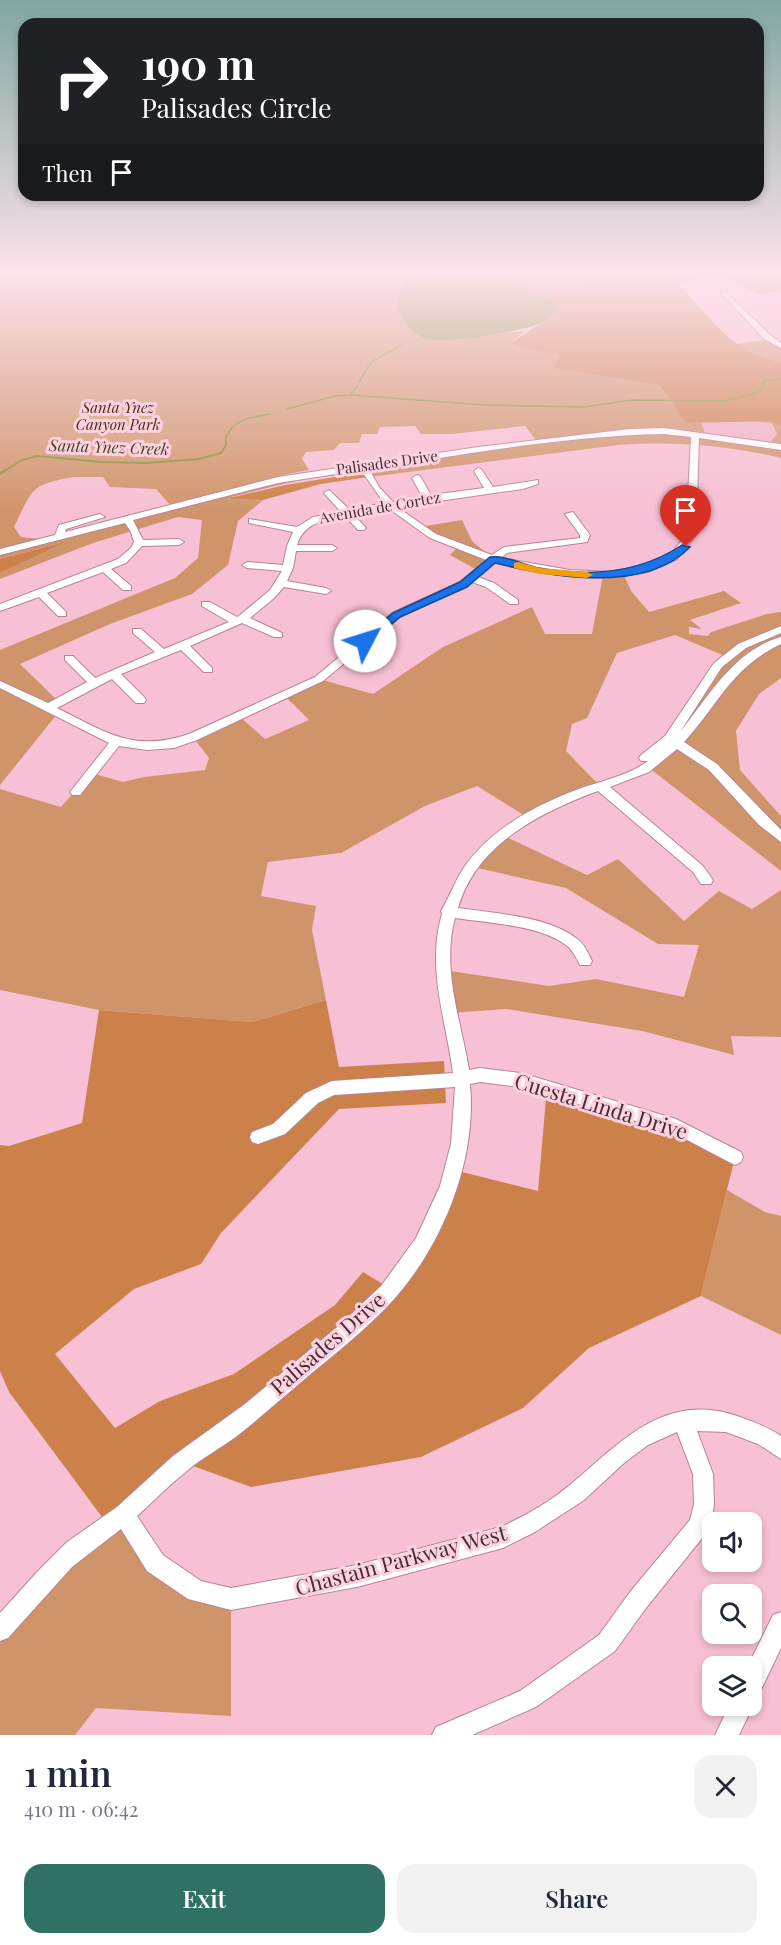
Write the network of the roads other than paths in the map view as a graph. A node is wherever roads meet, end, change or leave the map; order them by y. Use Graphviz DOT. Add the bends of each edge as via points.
graph roads {
  1 [pos="694,437"];
  2 [pos="781,447"];
  3 [pos="781,452"];
  4 [pos="365,469"];
  5 [pos="478,471"];
  6 [pos="417,478"];
  7 [pos="534,482"];
  8 [pos="490,490"];
  9 [pos="329,493"];
  10 [pos="428,498"];
  11 [pos="387,504"];
  12 [pos="344,512"];
  13 [pos="570,514"];
  14 [pos="100,517"];
  15 [pos="129,521"];
  16 [pos="252,521"];
  17 [pos="361,528"];
  18 [pos="297,530"];
  19 [pos="60,540"];
  20 [pos="179,542"];
  21 [pos="140,543"];
  22 [pos="292,548"];
  23 [pos="332,548"];
  24 [pos="0,552"];
  25 [pos="0,559"];
  26 [pos="493,559"];
  27 [pos="247,565"];
  28 [pos="104,568"];
  29 [pos="288,568"];
  30 [pos="471,578"];
  31 [pos="281,583"];
  32 [pos="127,588"];
  33 [pos="326,591"];
  34 [pos="40,592"];
  35 [pos="514,602"];
  36 [pos="206,604"];
  37 [pos="0,608"];
  38 [pos="62,614"];
  39 [pos="240,620"];
  40 [pos="781,629"];
  41 [pos="137,631"];
  42 [pos="278,635"];
  43 [pos="781,640"];
  44 [pos="182,645"];
  45 [pos="163,653"];
  46 [pos="69,658"];
  47 [pos="208,670"];
  48 [pos="113,673"];
  49 [pos="93,682"];
  50 [pos="0,684"];
  51 [pos="140,700"];
  52 [pos="49,708"];
  53 [pos="116,742"];
  54 [pos="673,742"];
  55 [pos="602,785"];
  56 [pos="76,792"];
  57 [pos="781,837"];
  58 [pos="706,880"];
  59 [pos="448,911"];
  60 [pos="585,961"];
  61 [pos="462,1078"];
  62 [pos="258,1137"];
  63 [pos="735,1157"];
  64 [pos="683,1420"];
  65 [pos="781,1449"];
  66 [pos="124,1514"];
  67 [pos="781,1623"];
  68 [pos="0,1630"];
  69 [pos="762,1663"];
  70 [pos="736,1716"];
  71 [pos="444,1735"];
  72 [pos="727,1735"];
  1 -- 2 [label="street, Palisades Drive"];
  1 -- 3 [label="street, Palisades Drive"];
  1 -- 4 [label="street, Palisades Drive" via="664,431 630,432"];
  1 -- 26 [label="street" via="691,535 686,547 666,561 603,575 540,571"];
  4 -- 11 [label="street"];
  4 -- 15 [label="street, Palisades Drive" via="283,482"];
  5 -- 8 [label="street"];
  6 -- 10 [label="street"];
  7 -- 8 [label="street, Avenida de Cortez"];
  8 -- 10 [label="street, Avenida de Cortez"];
  9 -- 12 [label="street"];
  10 -- 11 [label="street, Avenida de Cortez"];
  11 -- 12 [label="street, Avenida de Cortez"];
  11 -- 26 [label="street" via="434,537"];
  12 -- 17 [label="street"];
  12 -- 18 [label="street, Avenida de Cortez" via="316,519"];
  13 -- 26 [label="street" via="585,535 584,540 504,550"];
  14 -- 19 [label="street" via="62,527"];
  15 -- 19 [label="street, Palisades Drive"];
  15 -- 21 [label="street"];
  16 -- 18 [label="street"];
  18 -- 22 [label="street, Avenida de Cortez"];
  19 -- 24 [label="street, Palisades Drive"];
  19 -- 25 [label="street, Palisades Drive"];
  20 -- 21 [label="street"];
  21 -- 28 [label="street" via="122,561"];
  22 -- 23 [label="street"];
  22 -- 29 [label="street, Avenida de Cortez"];
  26 -- 30 [label="street"];
  27 -- 29 [label="street"];
  28 -- 32 [label="street"];
  28 -- 34 [label="street"];
  29 -- 31 [label="street, Avenida de Cortez"];
  30 -- 35 [label="street" via="490,585"];
  30 -- 53 [label="street" via="396,615 319,679 240,716 170,745"];
  31 -- 33 [label="street"];
  31 -- 39 [label="street, Avenida de Cortez"];
  34 -- 37 [label="street"];
  34 -- 38 [label="street"];
  36 -- 39 [label="street"];
  39 -- 42 [label="street"];
  39 -- 44 [label="street, Avenida de Cortez"];
  40 -- 54 [label="street, Palisades Drive" via="742,646 718,665"];
  41 -- 45 [label="street"];
  43 -- 54 [label="street, Palisades Drive" via="734,668"];
  44 -- 45 [label="street, Avenida de Cortez"];
  44 -- 47 [label="street"];
  45 -- 48 [label="street, Avenida de Cortez"];
  46 -- 49 [label="street"];
  48 -- 49 [label="street, Avenida de Cortez"];
  48 -- 51 [label="street"];
  49 -- 52 [label="street, Avenida de Cortez"];
  50 -- 52 [label="street"];
  52 -- 53 [label="street"];
  53 -- 56 [label="street"];
  54 -- 55 [label="street, Palisades Drive" via="647,768"];
  54 -- 57 [label="street" via="717,771 758,818"];
  55 -- 58 [label="street"];
  55 -- 59 [label="street, Palisades Drive" via="527,817 502,836 466,876"];
  59 -- 60 [label="street" via="543,929 572,942"];
  59 -- 61 [label="street, Palisades Drive" via="444,936 445,988"];
  61 -- 62 [label="street, Cuesta Linda Drive" via="332,1088 312,1098 279,1130"];
  61 -- 63 [label="street, Cuesta Linda Drive" via="480,1075 521,1080 676,1126"];
  61 -- 66 [label="street, Palisades Drive" via="461,1136 454,1170 412,1262 371,1311 220,1436 182,1462"];
  64 -- 65 [label="street, Chastain Parkway West" via="712,1419 745,1427"];
  64 -- 66 [label="street, Chastain Parkway West" via="641,1438 577,1493 503,1537 357,1576 286,1590 231,1599 196,1591 155,1563"];
  64 -- 71 [label="street" via="703,1474 700,1525 607,1642 528,1699"];
  66 -- 68 [label="street, Palisades Drive" via="75,1550"];
  67 -- 69 [label="street"];
  70 -- 72 [label="street"];
}
